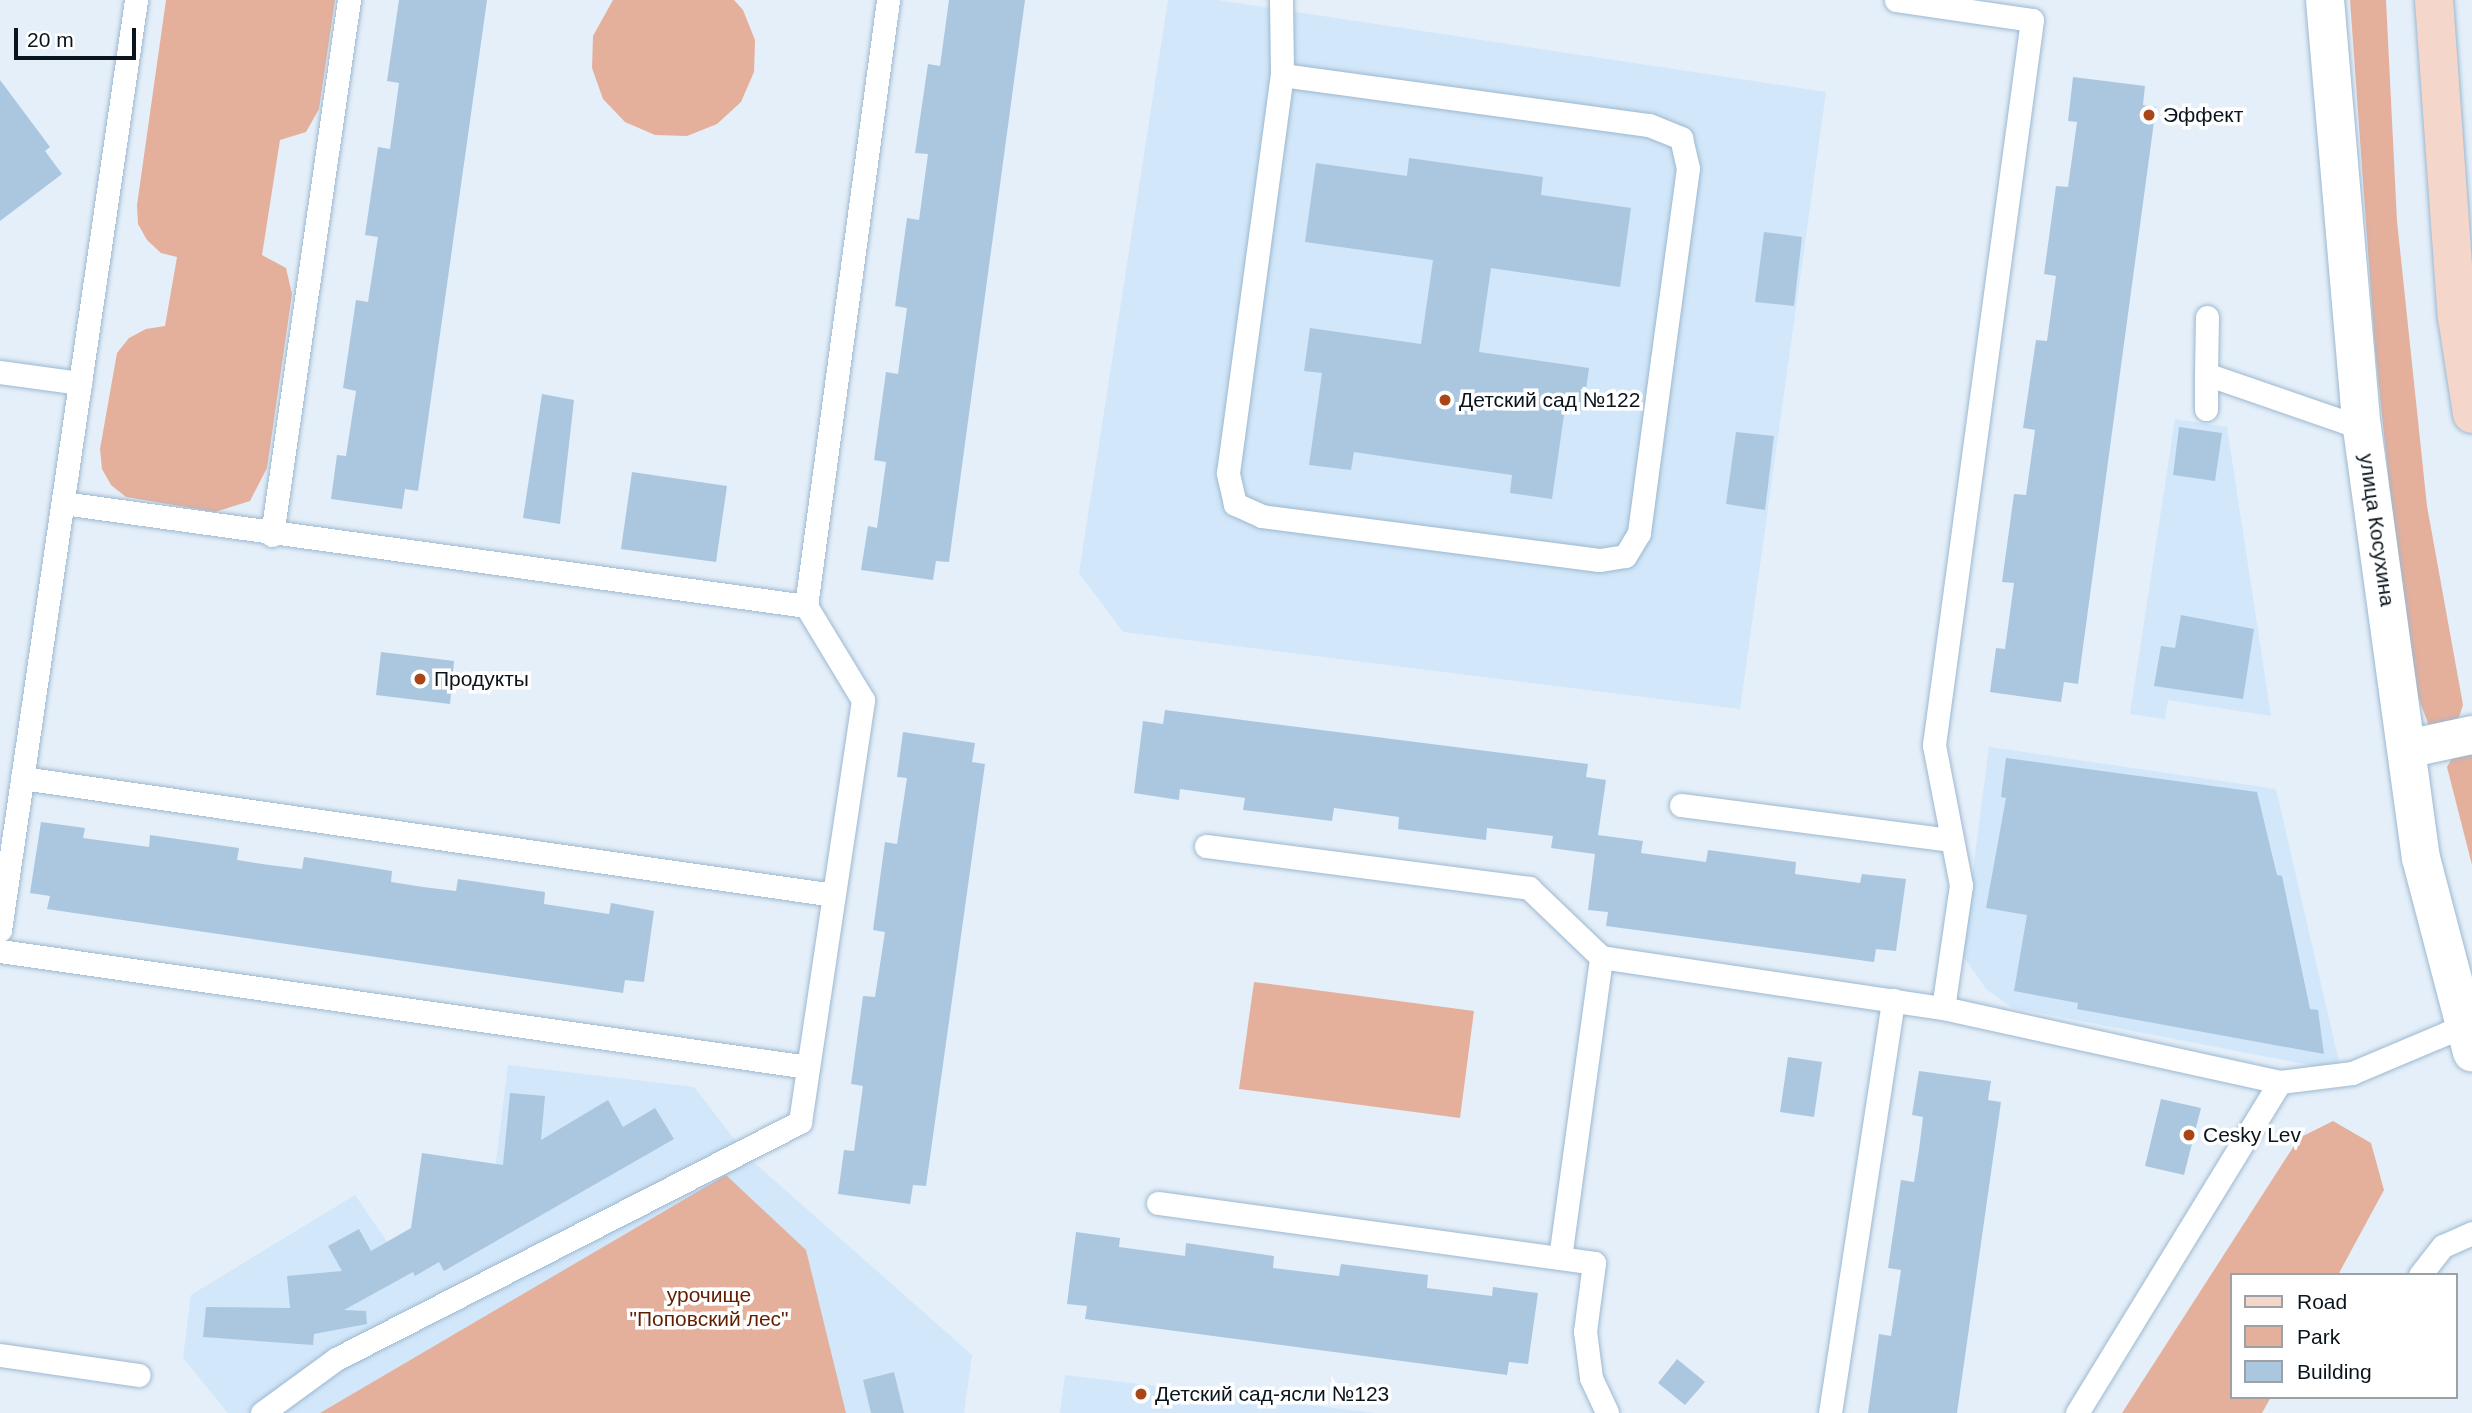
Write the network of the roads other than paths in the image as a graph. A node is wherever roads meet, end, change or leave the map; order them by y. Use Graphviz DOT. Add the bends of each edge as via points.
graph roads {
  1 [pos="136,0"];
  2 [pos="349,0"];
  3 [pos="888,0"];
  4 [pos="1281,0"];
  5 [pos="1896,0"];
  6 [pos="2325,0"];
  7 [pos="2434,0"];
  8 [pos="1282,75"];
  9 [pos="2207,317"];
  10 [pos="0,372"];
  11 [pos="2206,374"];
  12 [pos="80,383"];
  13 [pos="2206,408"];
  14 [pos="2472,414"];
  15 [pos="2362,428"];
  16 [pos="63,503"];
  17 [pos="272,535"];
  18 [pos="806,606"];
  19 [pos="2472,735"];
  20 [pos="2407,749"];
  21 [pos="22,778"];
  22 [pos="1681,805"];
  23 [pos="1952,840"];
  24 [pos="1206,846"];
  25 [pos="834,895"];
  26 [pos="0,930"];
  27 [pos="0,951"];
  28 [pos="1601,957"];
  29 [pos="1893,1000"];
  30 [pos="1943,1008"];
  31 [pos="2467,1039"];
  32 [pos="808,1068"];
  33 [pos="2280,1082"];
  34 [pos="1158,1203"];
  35 [pos="2472,1234"];
  36 [pos="1560,1258"];
  37 [pos="2422,1273"];
  38 [pos="0,1355"];
  39 [pos="139,1375"];
  40 [pos="262,1413"];
  41 [pos="1607,1413"];
  42 [pos="1830,1413"];
  43 [pos="2077,1413"];
  1 -- 12 [label="lane"];
  2 -- 17 [label="lane"];
  3 -- 18 [label="lane"];
  4 -- 8 [label="lane"];
  5 -- 23 [label="lane" via="2032,20 1934,745"];
  6 -- 15 [label="street, улица Косухина"];
  7 -- 14 [label="main road" via="2457,317"];
  8 -- 8 [label="lane" via="1648,125 1681,138 1688,168 1639,533 1625,556 1599,560 1262,516 1235,504 1228,473"];
  9 -- 11 [label="lane"];
  10 -- 12 [label="lane"];
  11 -- 13 [label="lane"];
  11 -- 15 [label="lane"];
  12 -- 16 [label="lane"];
  15 -- 20 [label="street, улица Косухина"];
  16 -- 17 [label="lane"];
  16 -- 21 [label="lane"];
  17 -- 18 [label="lane"];
  18 -- 25 [label="lane" via="863,699"];
  19 -- 20 [label="street"];
  20 -- 31 [label="street, улица Косухина" via="2421,858"];
  21 -- 25 [label="lane"];
  21 -- 26 [label="lane"];
  22 -- 23 [label="lane"];
  23 -- 30 [label="lane" via="1961,886"];
  24 -- 28 [label="lane" via="1530,888"];
  25 -- 32 [label="lane"];
  27 -- 32 [label="lane"];
  28 -- 29 [label="lane"];
  28 -- 36 [label="lane"];
  29 -- 30 [label="lane"];
  29 -- 42 [label="lane"];
  30 -- 33 [label="lane"];
  31 -- 33 [label="lane" via="2352,1073"];
  32 -- 40 [label="lane" via="800,1122 336,1359"];
  33 -- 43 [label="lane"];
  34 -- 36 [label="lane"];
  35 -- 37 [label="lane" via="2443,1247"];
  36 -- 41 [label="lane" via="1594,1263 1585,1331 1591,1378"];
  38 -- 39 [label="lane"];
}
